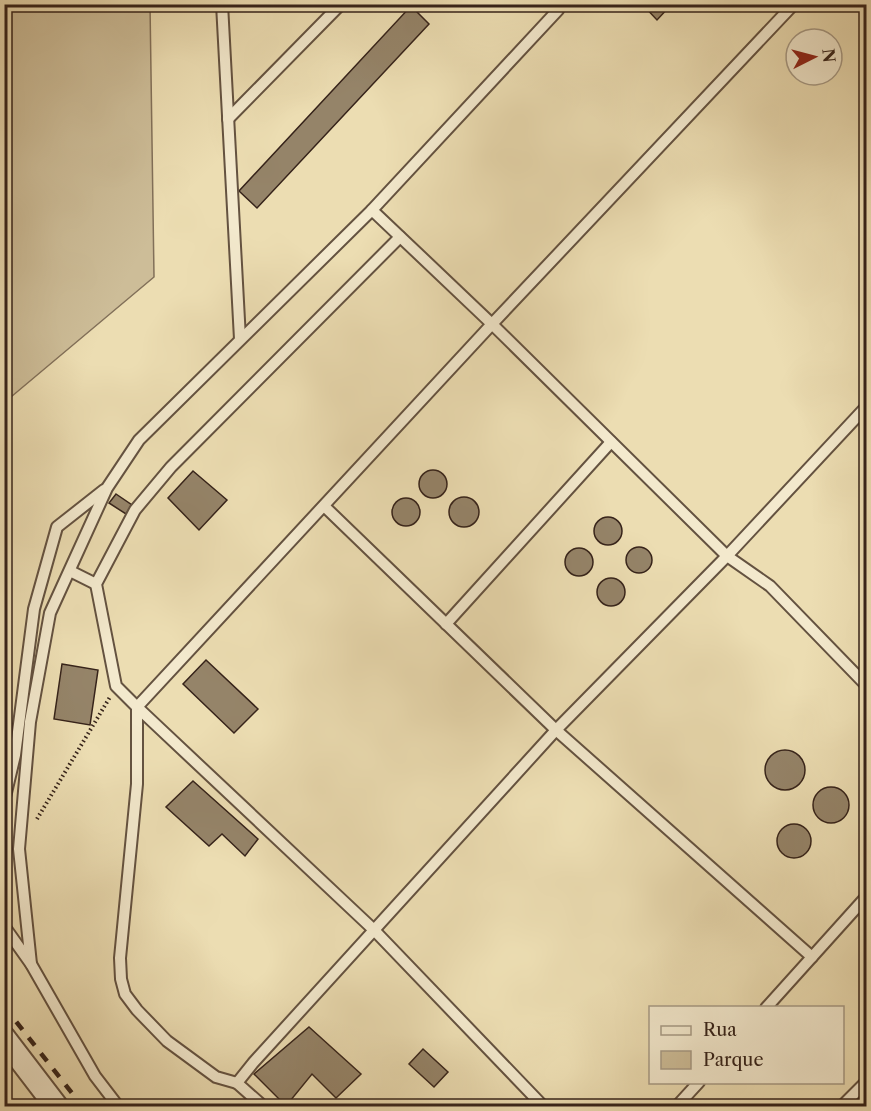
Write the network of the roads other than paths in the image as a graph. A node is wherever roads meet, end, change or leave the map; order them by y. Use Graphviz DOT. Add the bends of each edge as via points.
graph roads {
  1 [pos="222,4"];
  2 [pos="341,4"];
  3 [pos="561,4"];
  4 [pos="794,4"];
  5 [pos="228,119"];
  6 [pos="372,210"];
  7 [pos="400,237"];
  8 [pos="492,324"];
  9 [pos="240,339"];
  10 [pos="867,407"];
  11 [pos="611,442"];
  12 [pos="107,488"];
  13 [pos="324,506"];
  14 [pos="727,556"];
  15 [pos="70,571"];
  16 [pos="96,584"];
  17 [pos="446,624"];
  18 [pos="867,685"];
  19 [pos="137,707"];
  20 [pos="556,730"];
  21 [pos="4,801"];
  22 [pos="867,897"];
  23 [pos="4,926"];
  24 [pos="374,930"];
  25 [pos="812,957"];
  26 [pos="31,964"];
  27 [pos="768,1006"];
  28 [pos="4,1038"];
  29 [pos="867,1082"];
  30 [pos="237,1083"];
  31 [pos="698,1084"];
  32 [pos="56,1107"];
  33 [pos="118,1107"];
  34 [pos="263,1107"];
  35 [pos="543,1107"];
  36 [pos="677,1107"];
  37 [pos="842,1107"];
  1 -- 5 [label="lane"];
  2 -- 5 [label="lane"];
  3 -- 6 [label="lane"];
  4 -- 8 [label="lane"];
  5 -- 9 [label="lane"];
  6 -- 7 [label="lane"];
  6 -- 9 [label="lane"];
  7 -- 8 [label="lane"];
  7 -- 16 [label="lane" via="171,467 135,510"];
  8 -- 11 [label="lane"];
  8 -- 13 [label="lane"];
  9 -- 12 [label="lane" via="139,440"];
  10 -- 14 [label="lane"];
  11 -- 14 [label="lane"];
  11 -- 17 [label="lane"];
  12 -- 15 [label="lane"];
  12 -- 21 [label="lane" via="57,527 34,609 15,755"];
  13 -- 17 [label="lane"];
  13 -- 19 [label="lane"];
  14 -- 18 [label="lane" via="770,586"];
  14 -- 20 [label="lane"];
  15 -- 16 [label="lane"];
  15 -- 26 [label="lane" via="50,613 30,722 20,849"];
  16 -- 19 [label="lane" via="117,686"];
  17 -- 20 [label="lane"];
  19 -- 24 [label="lane"];
  19 -- 30 [label="lane" via="137,784 121,979 125,994 167,1041 216,1077"];
  20 -- 24 [label="lane"];
  20 -- 25 [label="lane"];
  22 -- 25 [label="lane"];
  23 -- 26 [label="lane"];
  24 -- 30 [label="lane"];
  24 -- 35 [label="lane"];
  25 -- 27 [label="lane"];
  26 -- 33 [label="lane" via="95,1076"];
  28 -- 32 [label="street"];
  29 -- 37 [label="lane"];
  30 -- 34 [label="lane"];
  31 -- 36 [label="lane"];
}
